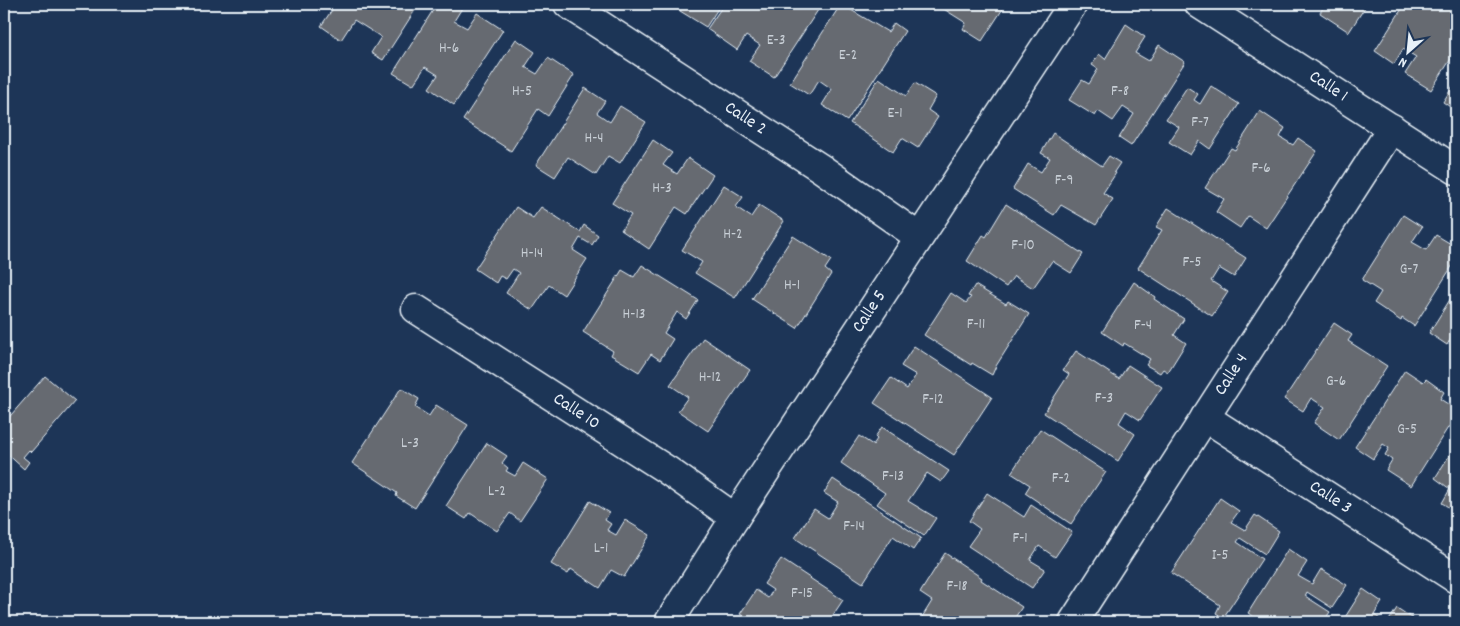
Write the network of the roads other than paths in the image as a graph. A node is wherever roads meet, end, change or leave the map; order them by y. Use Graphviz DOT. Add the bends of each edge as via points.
graph roads {
  1 [pos="568,4"];
  2 [pos="1073,4"];
  3 [pos="1199,4"];
  4 [pos="1392,128"];
  5 [pos="1456,170"];
  6 [pos="919,237"];
  7 [pos="416,309"];
  8 [pos="1205,417"];
  9 [pos="735,518"];
  10 [pos="1456,579"];
  11 [pos="669,622"];
  12 [pos="1073,622"];
  1 -- 6 [label="street, Calle 2" via="822,169"];
  2 -- 6 [label="street, Calle 5"];
  3 -- 4 [label="street, Calle 1"];
  4 -- 5 [label="street, Calle 1"];
  4 -- 8 [label="street, Calle 4"];
  6 -- 9 [label="street, Calle 5"];
  7 -- 9 [label="street, Calle 10" via="667,470"];
  8 -- 10 [label="street, Calle 3"];
  8 -- 12 [label="street, Calle 4"];
  9 -- 11 [label="street, Calle 5"];
}
